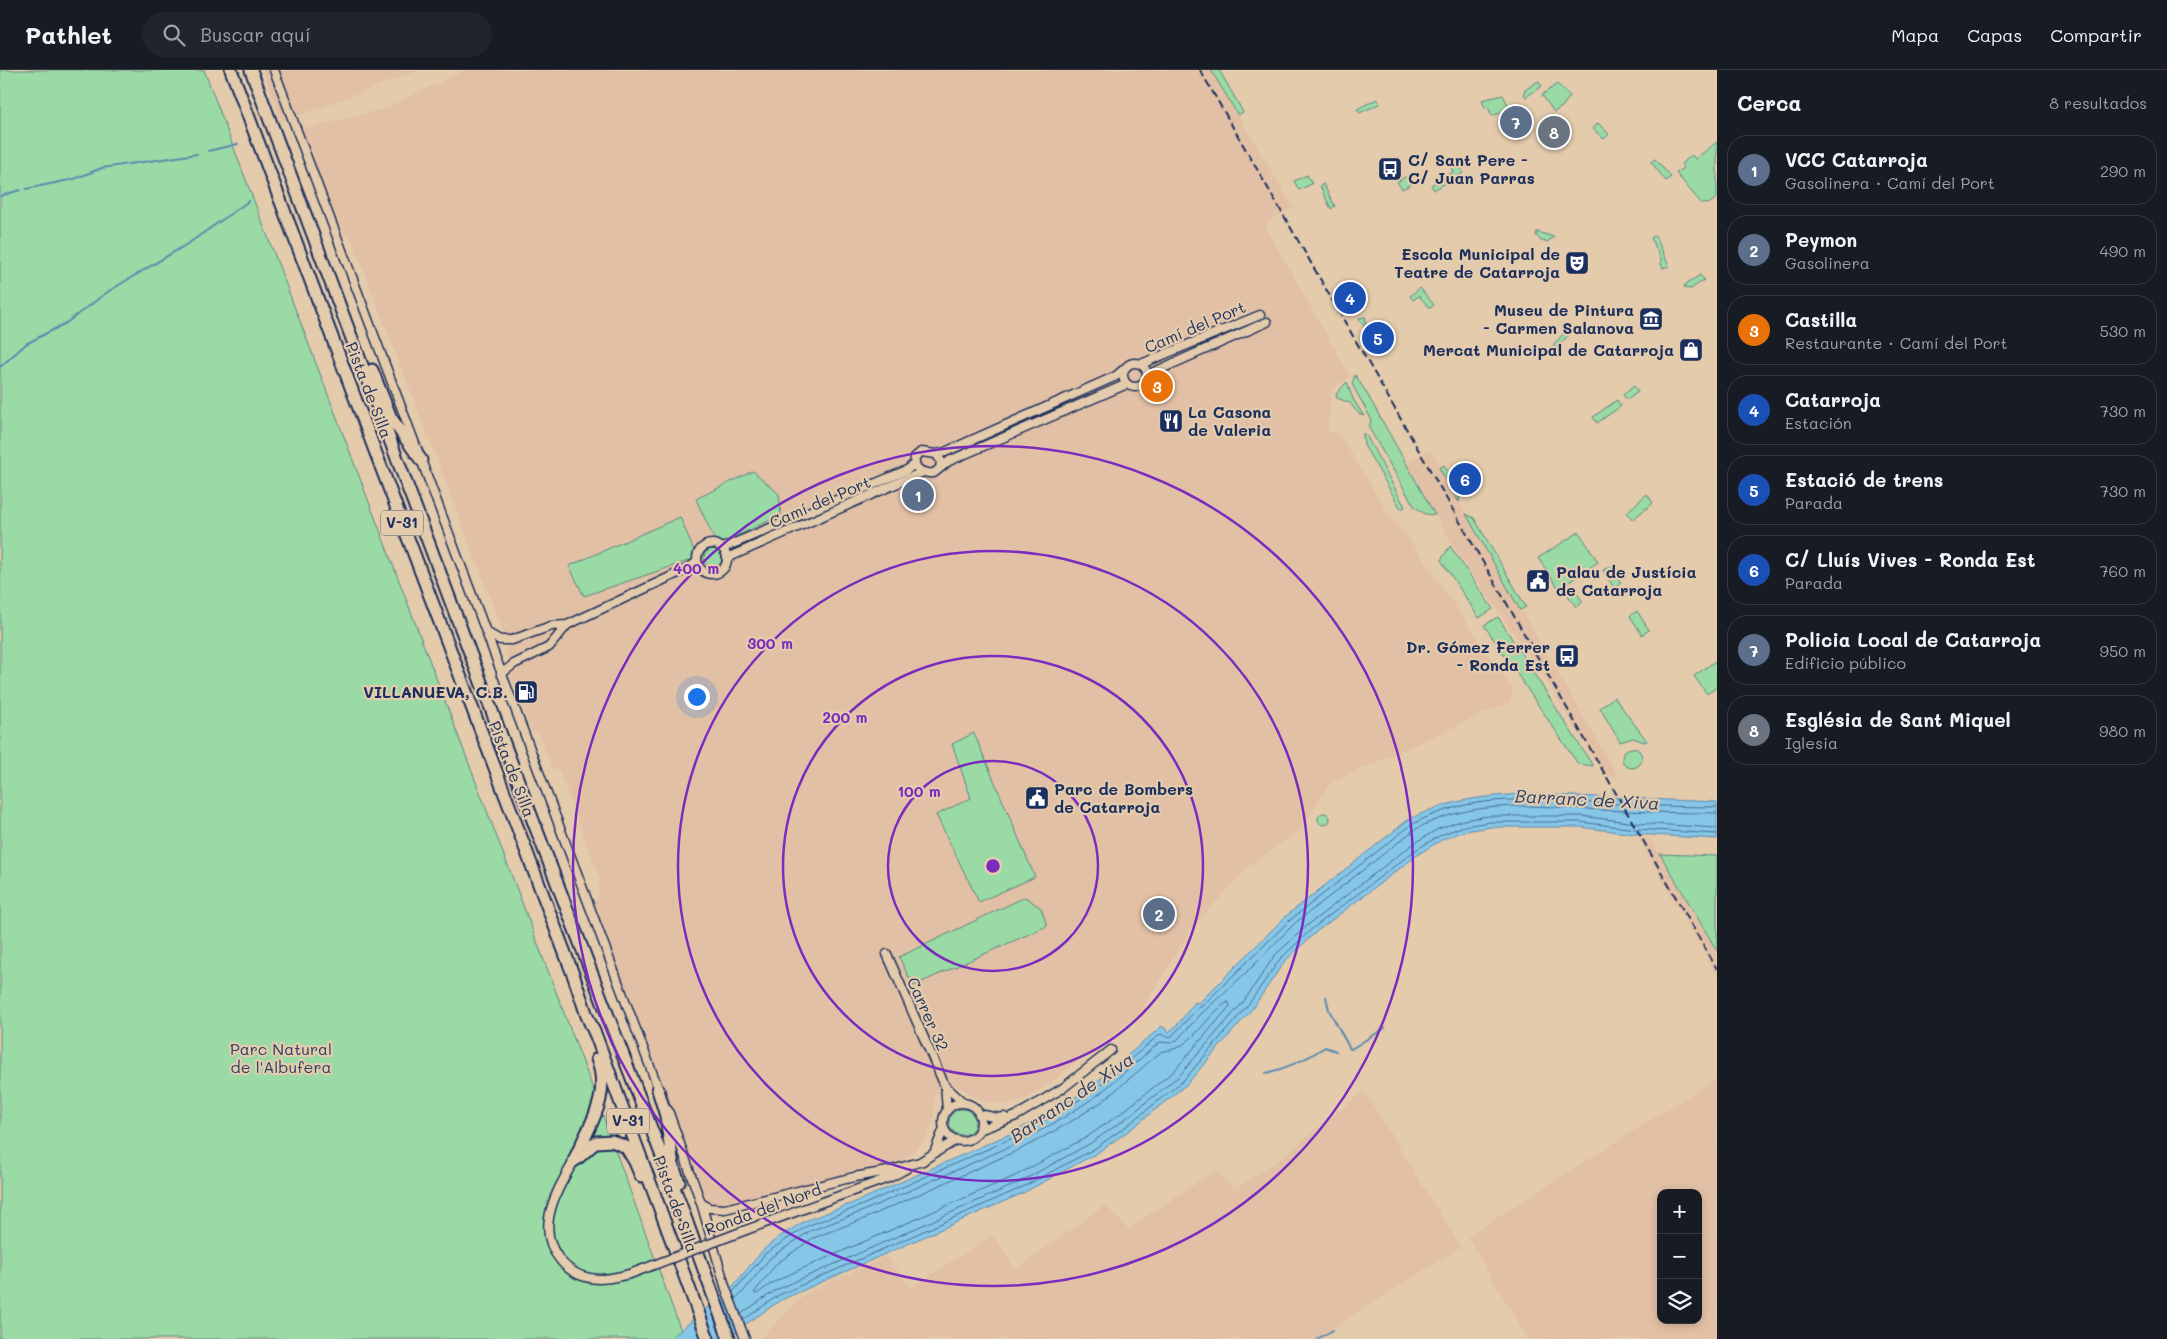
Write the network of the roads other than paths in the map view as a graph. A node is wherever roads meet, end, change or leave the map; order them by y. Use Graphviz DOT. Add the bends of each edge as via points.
graph roads {
  1 [pos="231,70"];
  2 [pos="252,70"];
  3 [pos="274,70"];
  4 [pos="1260,315"];
  5 [pos="1267,322"];
  6 [pos="353,339"];
  7 [pos="1141,364"];
  8 [pos="1124,370"];
  9 [pos="1146,379"];
  10 [pos="1127,384"];
  11 [pos="936,454"];
  12 [pos="421,460"];
  13 [pos="914,464"];
  14 [pos="940,468"];
  15 [pos="923,472"];
  16 [pos="722,548"];
  17 [pos="727,558"];
  18 [pos="699,565"];
  19 [pos="567,624"];
  20 [pos="486,632"];
  21 [pos="501,674"];
  22 [pos="887,954"];
  23 [pos="587,1016"];
  24 [pos="1111,1050"];
  25 [pos="945,1086"];
  26 [pos="658,1090"];
  27 [pos="964,1103"];
  28 [pos="948,1110"];
  29 [pos="979,1114"];
  30 [pos="1016,1116"];
  31 [pos="944,1128"];
  32 [pos="979,1130"];
  33 [pos="956,1140"];
  34 [pos="934,1153"];
  35 [pos="923,1160"];
  36 [pos="574,1161"];
  37 [pos="701,1203"];
  38 [pos="681,1206"];
  39 [pos="666,1226"];
  40 [pos="708,1339"];
  41 [pos="729,1339"];
  42 [pos="745,1339"];
  1 -- 23 [label="highway, Pista de Silla / V-31"];
  2 -- 6 [label="highway, Pista de Silla / V-31"];
  3 -- 12 [label="street"];
  4 -- 7 [label="street, Camí del Port"];
  5 -- 9 [label="street, Camí del Port" via="1154,372"];
  6 -- 12 [label="highway" via="366,357 391,418"];
  6 -- 38 [label="highway, Pista de Silla / V-31"];
  7 -- 8 [label="street" via="1129,364"];
  7 -- 9 [label="street" via="1147,373"];
  8 -- 10 [label="street" via="1123,378"];
  8 -- 11 [label="street" via="1109,380"];
  9 -- 10 [label="street" via="1138,386"];
  10 -- 14 [label="street"];
  11 -- 13 [label="street" via="921,452 915,457"];
  11 -- 14 [label="street"];
  12 -- 20 [label="street"];
  13 -- 15 [label="street"];
  13 -- 16 [label="street, Camí del Port" via="908,470"];
  14 -- 15 [label="street" via="934,473"];
  15 -- 17 [label="street, Camí del Port"];
  16 -- 17 [label="street"];
  16 -- 18 [label="street" via="706,544 698,554"];
  17 -- 18 [label="street" via="717,573 708,573"];
  18 -- 19 [label="street"];
  19 -- 20 [label="street" via="551,626 512,640 500,640"];
  19 -- 21 [label="street" via="549,646"];
  20 -- 21 [label="street"];
  21 -- 26 [label="street"];
  22 -- 25 [label="street, Carrer 32"];
  23 -- 36 [label="highway" via="589,1040 601,1071 602,1094"];
  23 -- 39 [label="highway, Pista de Silla / V-31"];
  24 -- 30 [label="street" via="1063,1088"];
  25 -- 27 [label="street, Carrer 32"];
  25 -- 28 [label="street, Carrer 32"];
  26 -- 37 [label="street" via="670,1113"];
  26 -- 38 [label="highway" via="680,1186"];
  27 -- 28 [label="street"];
  27 -- 29 [label="street" via="973,1106"];
  28 -- 31 [label="street"];
  29 -- 30 [label="street" via="998,1118"];
  29 -- 32 [label="street"];
  30 -- 32 [label="street"];
  31 -- 33 [label="street"];
  31 -- 34 [label="street"];
  32 -- 33 [label="street" via="972,1138"];
  33 -- 34 [label="street, Ronda del Nord"];
  34 -- 35 [label="street, Ronda del Nord"];
  35 -- 36 [label="street, Ronda del Nord, bridge" via="892,1177 630,1274 600,1279 585,1277 565,1266 549,1238 549,1218"];
  35 -- 37 [label="street" via="724,1209 709,1208"];
  36 -- 39 [label="highway" via="596,1142 612,1141 626,1148"];
  37 -- 42 [label="street" via="726,1289"];
  38 -- 41 [label="highway, Pista de Silla / V-31"];
  39 -- 40 [label="highway, Pista de Silla / V-31"];
}
